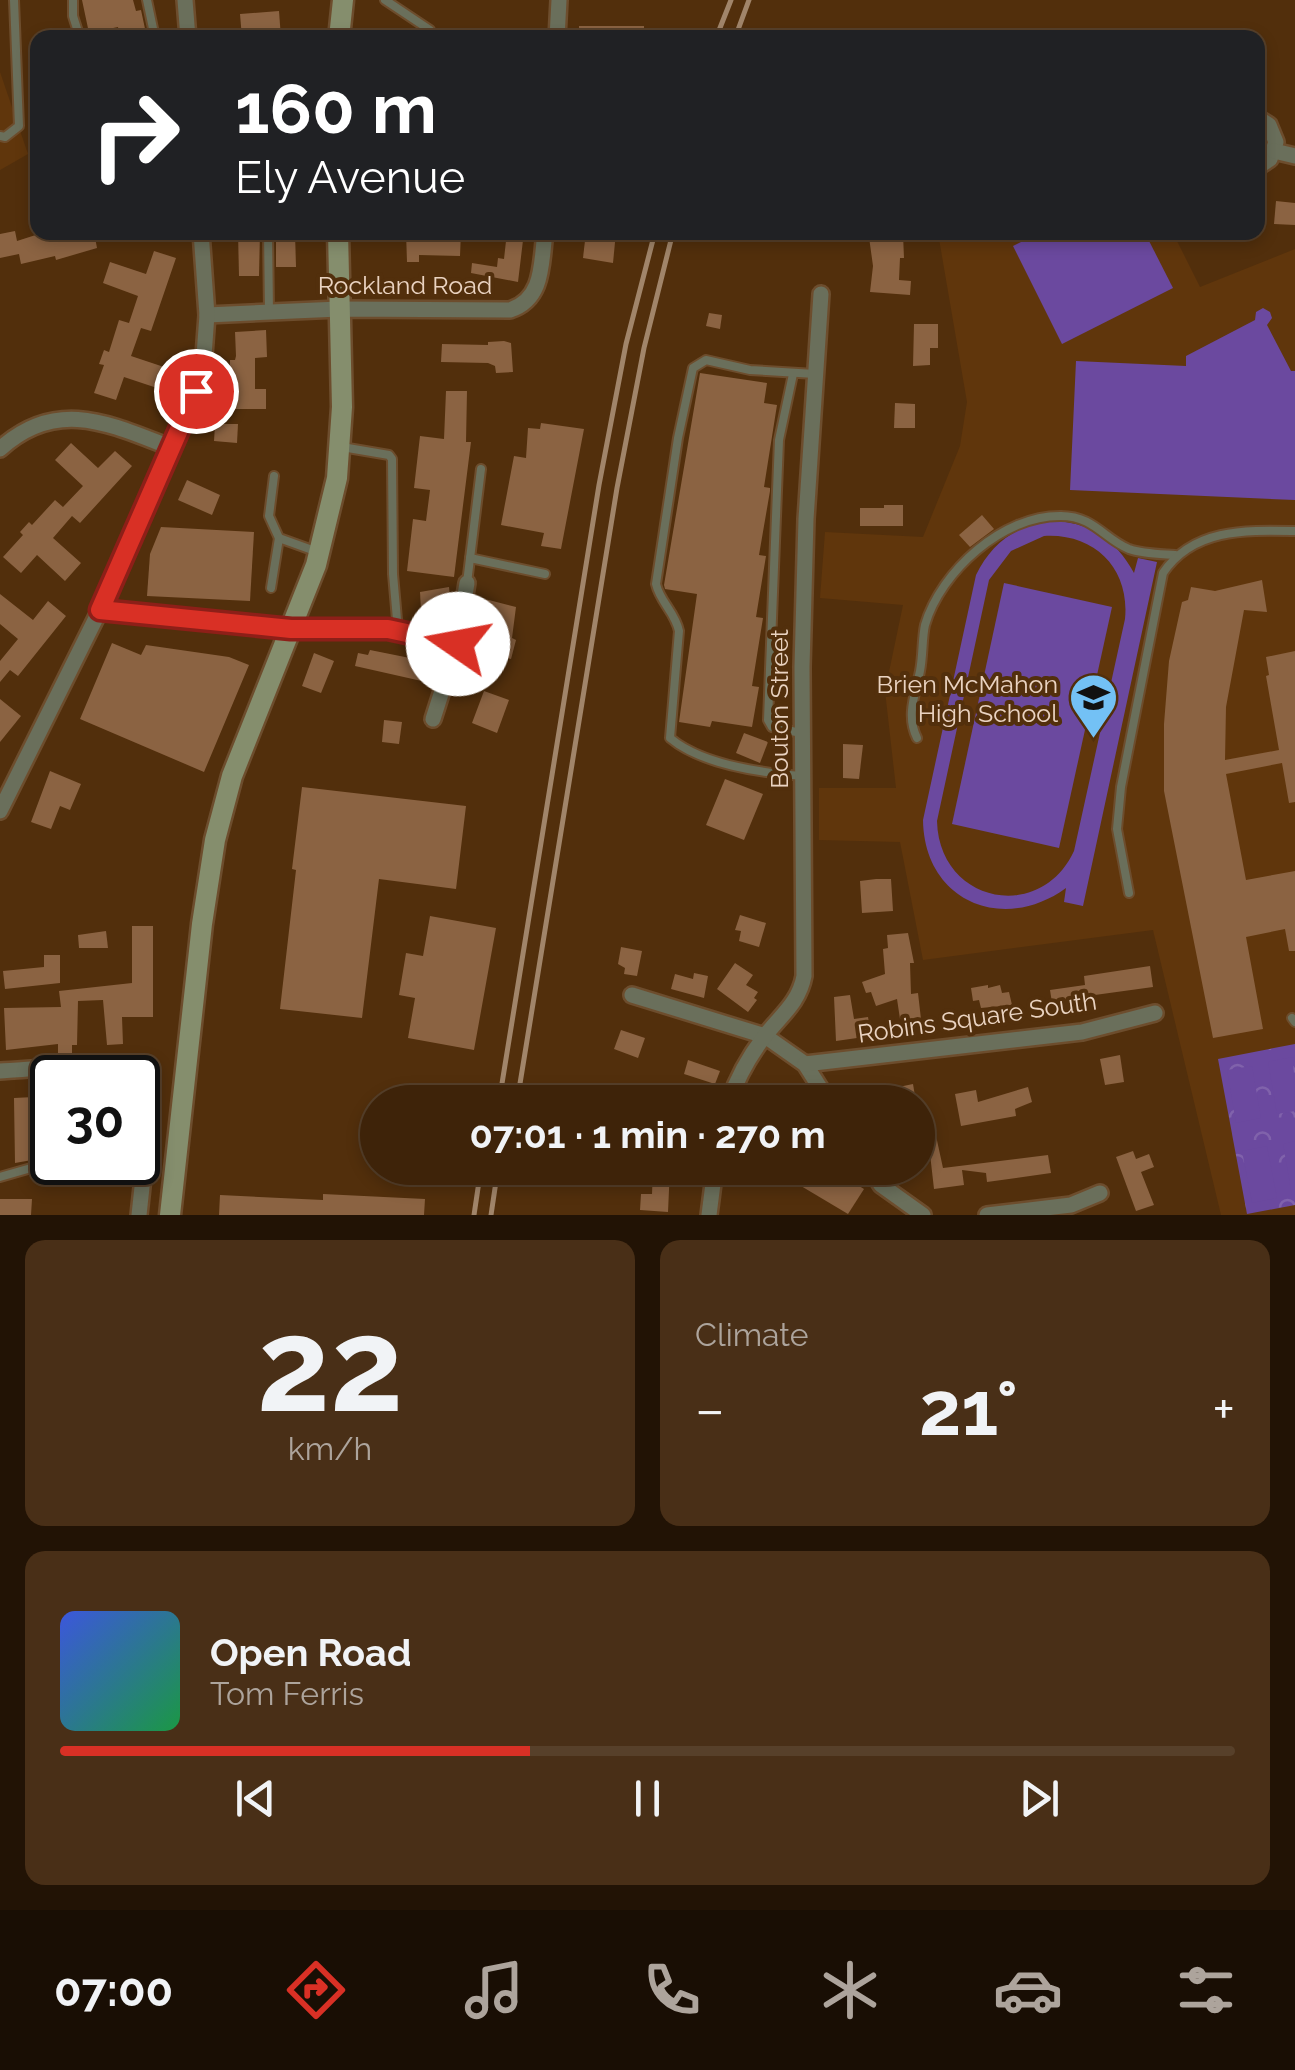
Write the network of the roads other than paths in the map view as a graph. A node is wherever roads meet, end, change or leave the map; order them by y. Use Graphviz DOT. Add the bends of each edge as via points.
graph roads {
  1 [pos="14,0"];
  2 [pos="72,0"];
  3 [pos="147,0"];
  4 [pos="185,0"];
  5 [pos="343,0"];
  6 [pos="385,0"];
  7 [pos="558,0"];
  8 [pos="77,30"];
  9 [pos="153,30"];
  10 [pos="187,30"];
  11 [pos="340,30"];
  12 [pos="430,30"];
  13 [pos="557,30"];
  14 [pos="1265,123"];
  15 [pos="0,136"];
  16 [pos="1274,151"];
  17 [pos="1295,156"];
  18 [pos="1265,162"];
  19 [pos="202,240"];
  20 [pos="268,240"];
  21 [pos="338,240"];
  22 [pos="544,240"];
  23 [pos="821,294"];
  24 [pos="339,309"];
  25 [pos="269,312"];
  26 [pos="207,316"];
  27 [pos="793,374"];
  28 [pos="816,374"];
  29 [pos="340,446"];
  30 [pos="0,448"];
  31 [pos="172,448"];
  32 [pos="481,469"];
  33 [pos="274,476"];
  34 [pos="1295,531"];
  35 [pos="279,538"];
  36 [pos="320,552"];
  37 [pos="1175,555"];
  38 [pos="470,558"];
  39 [pos="545,574"];
  40 [pos="467,583"];
  41 [pos="271,588"];
  42 [pos="100,610"];
  43 [pos="291,629"];
  44 [pos="398,631"];
  45 [pos="458,644"];
  46 [pos="434,719"];
  47 [pos="803,733"];
  48 [pos="917,738"];
  49 [pos="804,776"];
  50 [pos="4,788"];
  51 [pos="0,811"];
  52 [pos="1129,893"];
  53 [pos="632,995"];
  54 [pos="1156,1012"];
  55 [pos="765,1036"];
  56 [pos="805,1064"];
  57 [pos="0,1072"];
  58 [pos="735,1085"];
  59 [pos="818,1085"];
  60 [pos="30,1168"];
  61 [pos="0,1177"];
  62 [pos="712,1185"];
  63 [pos="882,1185"];
  64 [pos="1100,1193"];
  65 [pos="139,1215"];
  66 [pos="170,1215"];
  67 [pos="709,1215"];
  68 [pos="923,1215"];
  69 [pos="987,1215"];
  1 -- 15 [label="lane" via="19,126"];
  2 -- 8 [label="lane"];
  3 -- 9 [label="lane"];
  4 -- 10 [label="street"];
  5 -- 11 [label="main road"];
  6 -- 12 [label="lane"];
  7 -- 13 [label="street"];
  14 -- 16 [label="street" via="1274,133"];
  16 -- 17 [label="street"];
  16 -- 18 [label="street"];
  19 -- 26 [label="street"];
  20 -- 25 [label="lane"];
  21 -- 24 [label="main road"];
  22 -- 24 [label="street, Rockland Road" via="539,283 522,306"];
  23 -- 28 [label="street, Bouton Street"];
  24 -- 25 [label="street, Rockland Road"];
  24 -- 29 [label="main road"];
  25 -- 26 [label="street, Rockland Road"];
  26 -- 31 [label="street" via="202,369"];
  27 -- 28 [label="lane"];
  27 -- 47 [label="lane" via="779,440 768,720 772,727"];
  27 -- 49 [label="lane" via="706,360 693,368 656,584 678,631 670,738 745,769"];
  28 -- 47 [label="street, Bouton Street"];
  29 -- 36 [label="main road"];
  29 -- 44 [label="lane" via="392,459"];
  30 -- 31 [label="street" via="18,432 68,418 113,425"];
  31 -- 42 [label="street"];
  32 -- 38 [label="lane"];
  33 -- 35 [label="lane" via="269,516"];
  34 -- 37 [label="lane" via="1238,530"];
  35 -- 36 [label="lane"];
  35 -- 41 [label="lane"];
  36 -- 43 [label="main road"];
  37 -- 48 [label="lane" via="1128,548 1096,525 1063,516 1006,528 939,590 924,628 910,722"];
  37 -- 52 [label="lane" via="1164,574 1122,787 1117,828"];
  38 -- 39 [label="lane"];
  38 -- 40 [label="lane"];
  40 -- 45 [label="street"];
  42 -- 43 [label="street"];
  42 -- 50 [label="street"];
  43 -- 44 [label="street"];
  43 -- 66 [label="main road" via="232,776 215,840"];
  44 -- 45 [label="street"];
  45 -- 46 [label="street"];
  47 -- 49 [label="street, Bouton Street"];
  49 -- 55 [label="street, Bouton Street" via="804,976 801,994"];
  50 -- 51 [label="street"];
  53 -- 55 [label="street"];
  54 -- 56 [label="street, Robins Square South" via="1082,1032"];
  55 -- 56 [label="street"];
  55 -- 58 [label="street, Bouton Street"];
  56 -- 59 [label="street"];
  57 -- 65 [label="street" via="115,1066 138,1068 149,1078"];
  60 -- 61 [label="lane"];
  62 -- 67 [label="street"];
  63 -- 68 [label="street"];
  64 -- 69 [label="street" via="1072,1206"];
}
